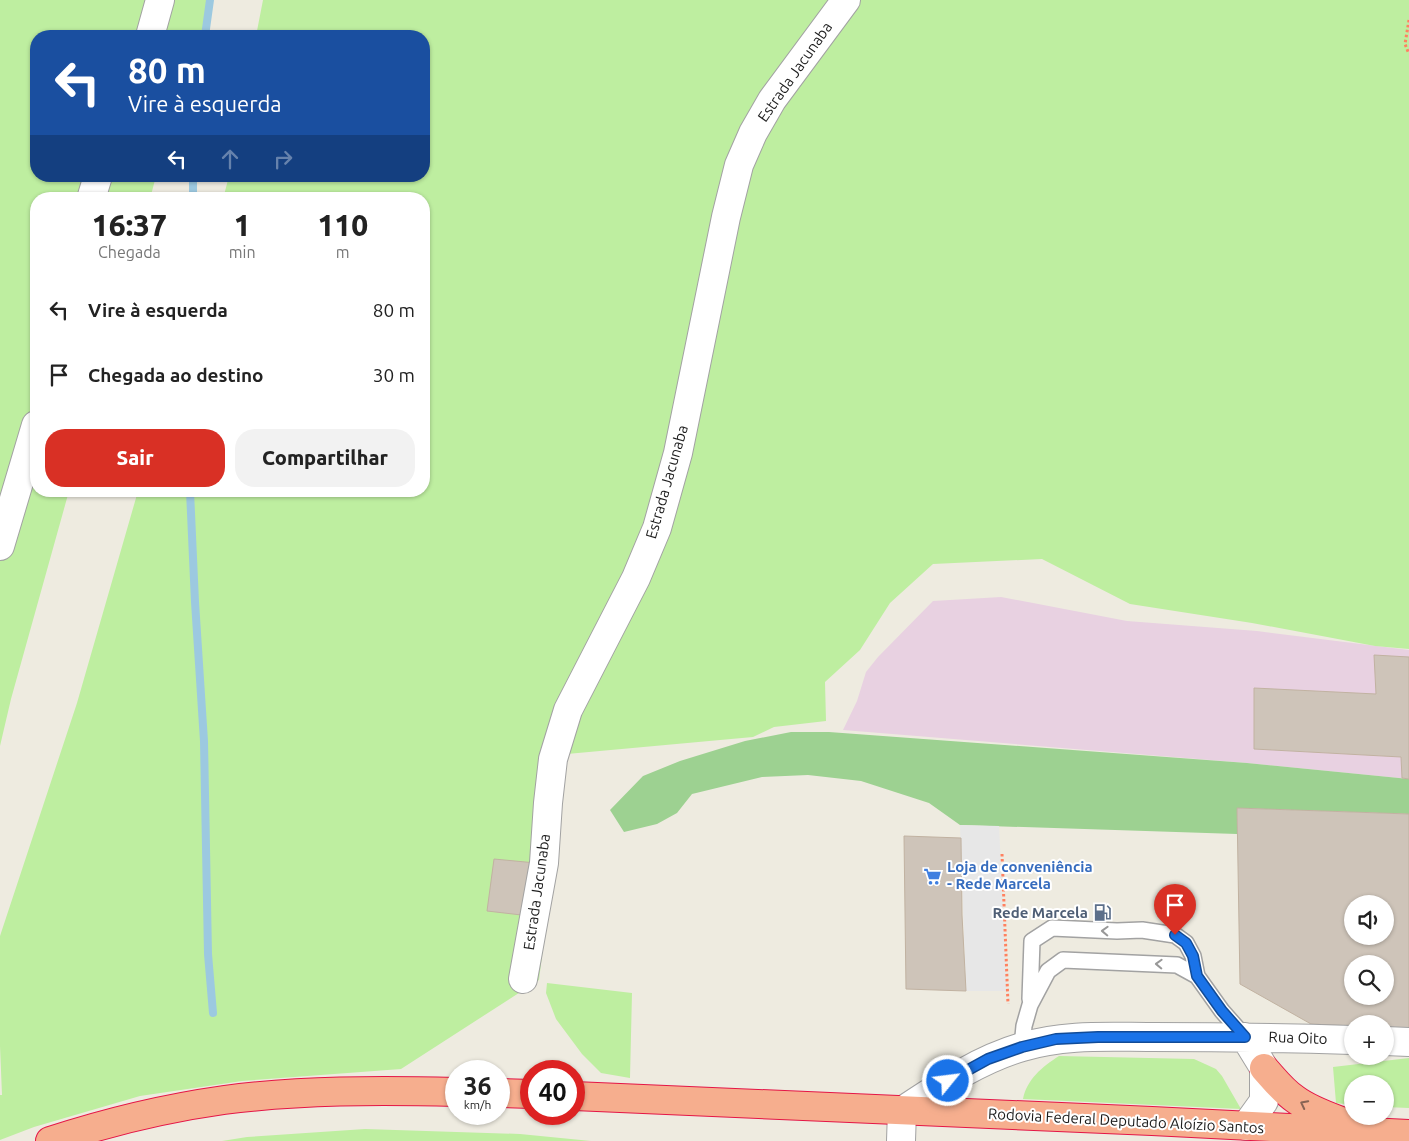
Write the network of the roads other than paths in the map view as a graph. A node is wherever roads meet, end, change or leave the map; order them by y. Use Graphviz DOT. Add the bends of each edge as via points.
graph roads {
  1 [pos="160,0"];
  2 [pos="846,0"];
  3 [pos="152,30"];
  4 [pos="30,445"];
  5 [pos="0,546"];
  6 [pos="1197,976"];
  7 [pos="523,979"];
  8 [pos="1030,1005"];
  9 [pos="1245,1037"];
  10 [pos="1344,1040"];
  11 [pos="1394,1042"];
  12 [pos="1409,1042"];
  13 [pos="1022,1047"];
  14 [pos="1264,1068"];
  15 [pos="445,1092"];
  16 [pos="585,1097"];
  17 [pos="902,1111"];
  18 [pos="1246,1126"];
  19 [pos="1364,1131"];
  20 [pos="1409,1134"];
  21 [pos="50,1141"];
  22 [pos="902,1141"];
  1 -- 3 [label="street"];
  2 -- 7 [label="street, Estrada Jacunaba" via="772,100 739,165 678,453 657,528 636,578 568,710 553,759 544,863"];
  4 -- 5 [label="street"];
  6 -- 8 [label="lane, one-way" via="1177,965 1063,960 1048,970"];
  6 -- 8 [label="lane, one-way" via="1193,956 1186,943 1175,935 1142,930 1052,928 1032,940"];
  6 -- 9 [label="lane"];
  8 -- 13 [label="lane"];
  9 -- 10 [label="street, Rua Oito"];
  9 -- 13 [label="street, Rua Oito" via="1098,1037 1056,1039"];
  9 -- 14 [label="street"];
  11 -- 12 [label="street"];
  13 -- 17 [label="street, Rua Oito" via="988,1059"];
  14 -- 18 [label="street" via="1264,1100"];
  19 -- 14 [label="highway, one-way" via="1296,1100"];
  15 -- 21 [label="highway" via="349,1091 224,1100 117,1122"];
  16 -- 17 [label="highway, Rodovia Federal Deputado Aloízio Santos"];
  17 -- 18 [label="highway, Rodovia Federal Deputado Aloízio Santos"];
  17 -- 22 [label="street"];
  18 -- 19 [label="highway, Rodovia Federal Deputado Aloízio Santos"];
  19 -- 20 [label="highway, Rodovia Federal Deputado Aloízio Santos"];
}
